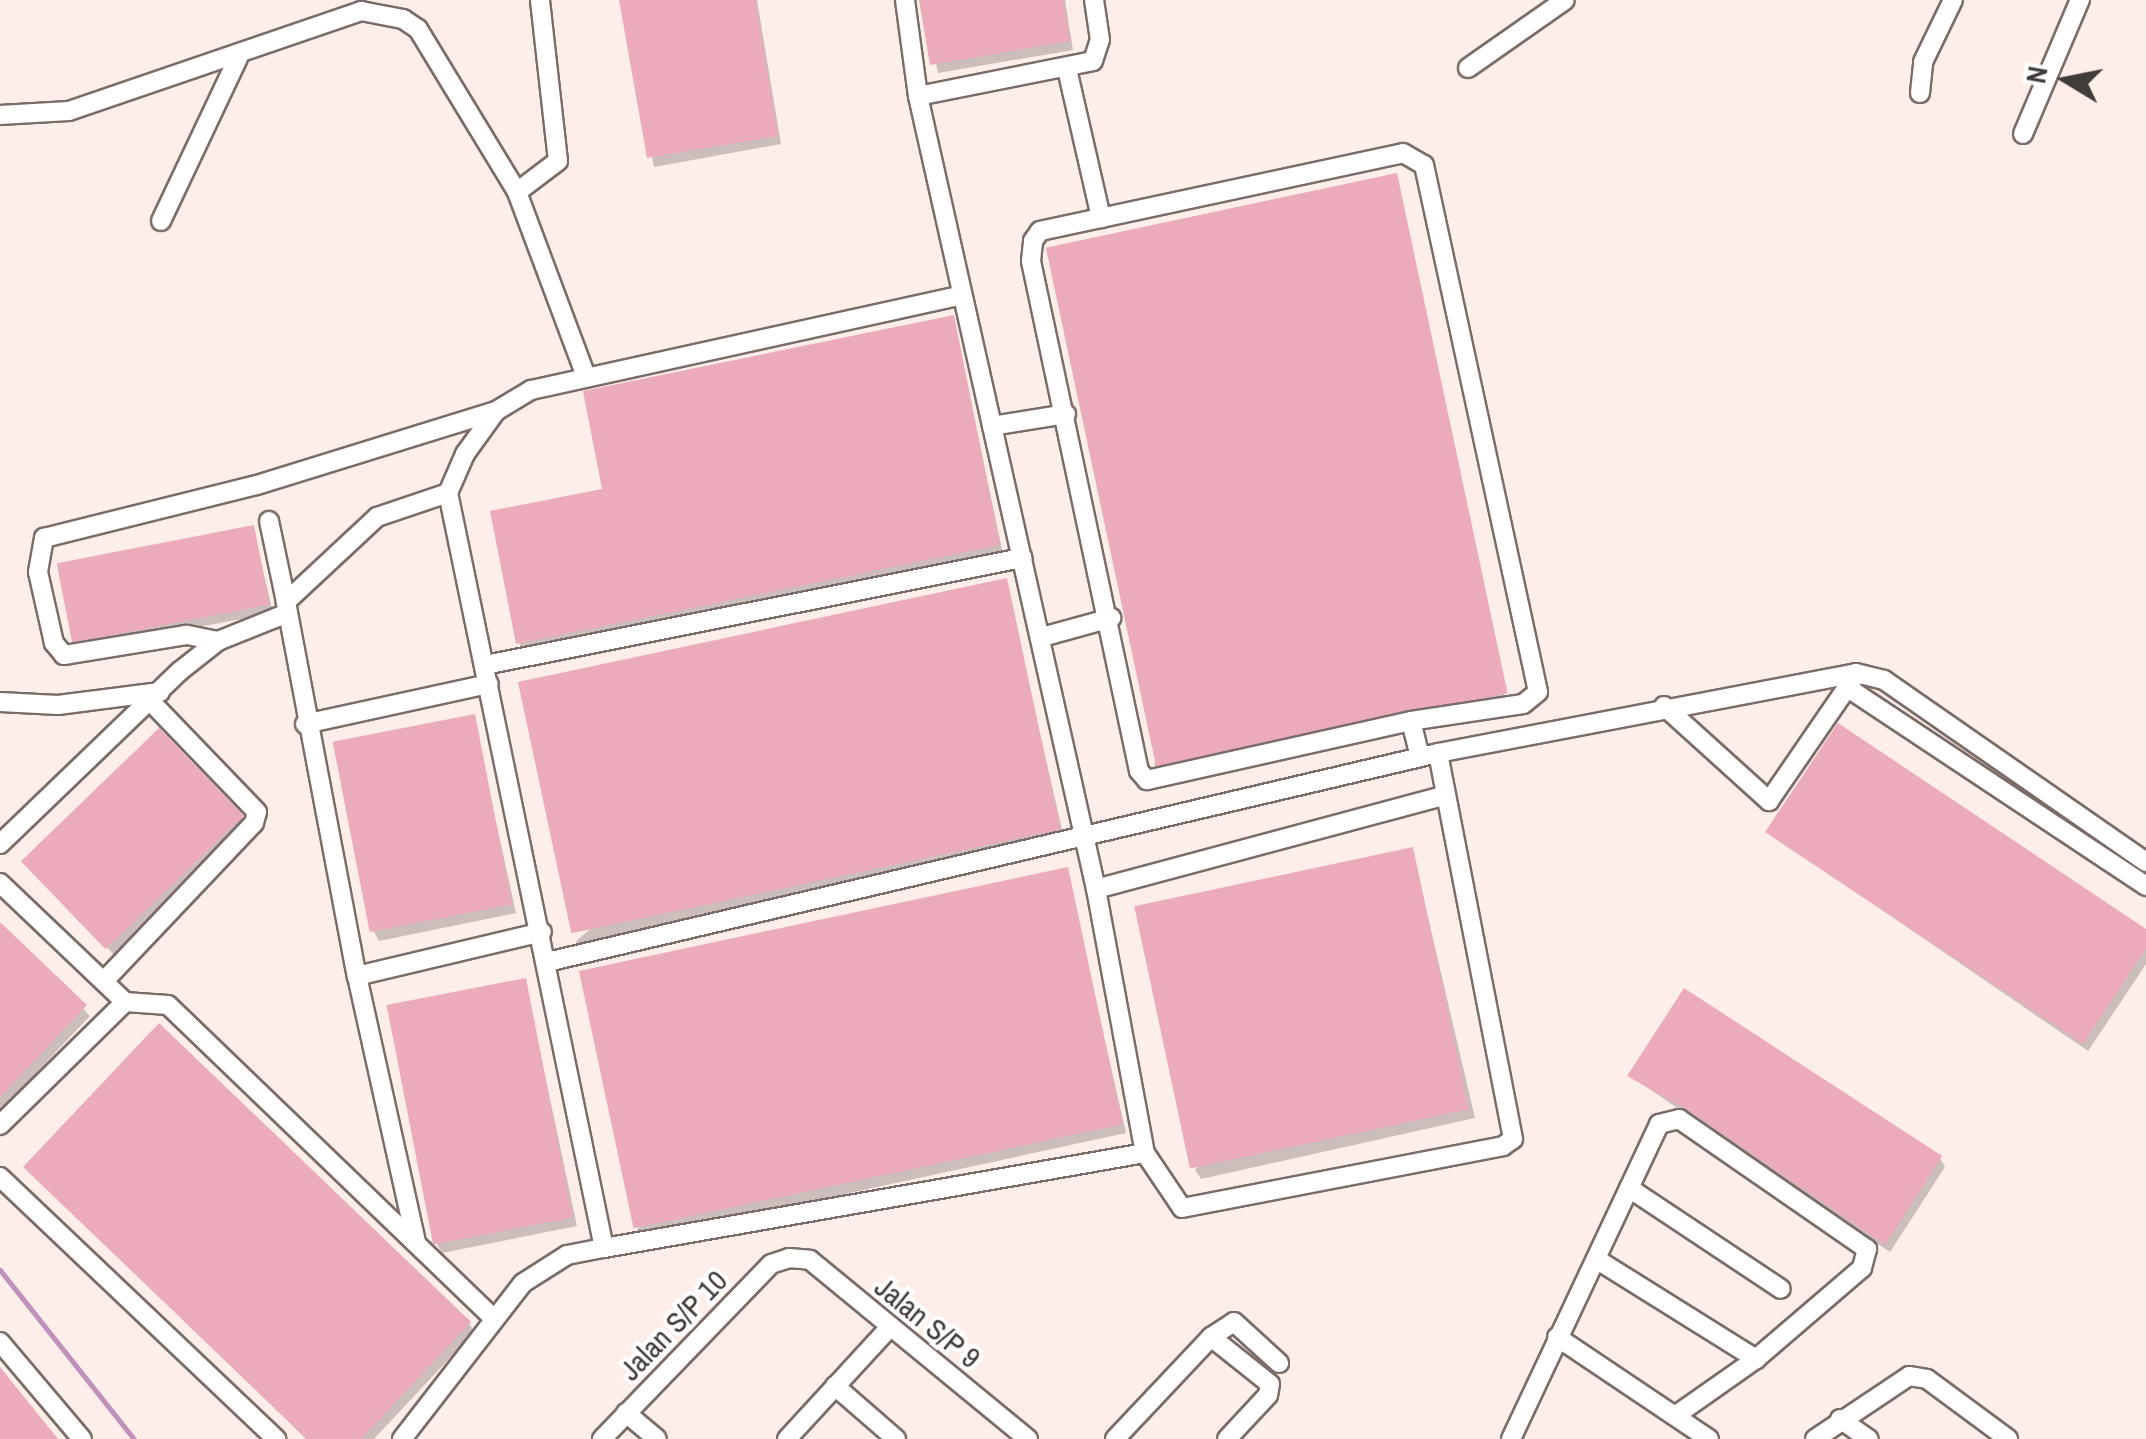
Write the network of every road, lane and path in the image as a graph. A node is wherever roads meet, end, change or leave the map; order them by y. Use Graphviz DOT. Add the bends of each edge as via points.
graph roads {
  1 [pos="540,0"];
  2 [pos="905,0"];
  3 [pos="1094,0"];
  4 [pos="1566,0"];
  5 [pos="1953,0"];
  6 [pos="2080,0"];
  7 [pos="238,58"];
  8 [pos="1468,68"];
  9 [pos="1068,69"];
  10 [pos="1920,93"];
  11 [pos="918,96"];
  12 [pos="7,116"];
  13 [pos="2023,134"];
  14 [pos="517,192"];
  15 [pos="1101,218"];
  16 [pos="162,221"];
  17 [pos="960,296"];
  18 [pos="585,374"];
  19 [pos="496,411"];
  20 [pos="1066,414"];
  21 [pos="992,426"];
  22 [pos="448,492"];
  23 [pos="269,520"];
  24 [pos="1022,558"];
  25 [pos="286,608"];
  26 [pos="1111,618"];
  27 [pos="1042,638"];
  28 [pos="218,641"];
  29 [pos="485,665"];
  30 [pos="1852,680"];
  31 [pos="490,684"];
  32 [pos="154,696"];
  33 [pos="0,702"];
  34 [pos="1664,706"];
  35 [pos="1411,721"];
  36 [pos="305,724"];
  37 [pos="1429,755"];
  38 [pos="1446,795"];
  39 [pos="1085,840"];
  40 [pos="0,844"];
  41 [pos="2146,862"];
  42 [pos="0,883"];
  43 [pos="2146,886"];
  44 [pos="1096,889"];
  45 [pos="542,932"];
  46 [pos="547,962"];
  47 [pos="358,976"];
  48 [pos="104,981"];
  49 [pos="125,1002"];
  50 [pos="0,1126"];
  51 [pos="1145,1153"];
  52 [pos="0,1176"];
  53 [pos="1630,1188"];
  54 [pos="416,1243"];
  55 [pos="604,1248"];
  56 [pos="790,1258"];
  57 [pos="1596,1260"];
  58 [pos="1781,1289"];
  59 [pos="494,1319"];
  60 [pos="889,1328"];
  61 [pos="1557,1337"];
  62 [pos="1208,1338"];
  63 [pos="0,1342"];
  64 [pos="1756,1359"];
  65 [pos="1279,1363"];
  66 [pos="835,1386"];
  67 [pos="626,1413"];
  68 [pos="1675,1416"];
  69 [pos="1840,1419"];
  70 [pos="82,1439"];
  71 [pos="276,1439"];
  72 [pos="402,1439"];
  73 [pos="602,1439"];
  74 [pos="657,1439"];
  75 [pos="787,1439"];
  76 [pos="896,1439"];
  77 [pos="1028,1439"];
  78 [pos="1116,1439"];
  79 [pos="1227,1439"];
  80 [pos="1510,1439"];
  81 [pos="1709,1439"];
  82 [pos="1815,1439"];
  83 [pos="1868,1439"];
  84 [pos="2008,1439"];
  1 -- 14 [label="street" via="558,161"];
  2 -- 11 [label="street"];
  3 -- 9 [label="street" via="1093,61"];
  4 -- 8 [label="street"];
  5 -- 10 [label="street" via="1923,62"];
  6 -- 13 [label="street"];
  7 -- 12 [label="street" via="69,111"];
  7 -- 14 [label="street" via="361,11 404,18 418,29"];
  7 -- 16 [label="street"];
  9 -- 11 [label="street"];
  9 -- 15 [label="street"];
  11 -- 17 [label="street"];
  14 -- 18 [label="street"];
  15 -- 20 [label="street" via="1040,231 1030,250"];
  15 -- 35 [label="street" via="1404,153 1424,166 1538,692 1524,704"];
  17 -- 18 [label="street"];
  17 -- 21 [label="street"];
  18 -- 19 [label="street" via="532,390"];
  19 -- 22 [label="street" via="464,454"];
  19 -- 28 [label="street" via="257,485 44,538 38,572 54,643 64,654 186,635"];
  20 -- 21 [label="street"];
  20 -- 26 [label="street"];
  21 -- 24 [label="street"];
  22 -- 25 [label="street" via="377,517"];
  22 -- 29 [label="street"];
  23 -- 25 [label="street"];
  24 -- 27 [label="street"];
  24 -- 29 [label="street"];
  25 -- 28 [label="street"];
  25 -- 36 [label="street"];
  26 -- 27 [label="street"];
  26 -- 35 [label="street" via="1139,771 1147,780"];
  27 -- 39 [label="street"];
  28 -- 32 [label="street"];
  29 -- 31 [label="street"];
  30 -- 34 [label="street"];
  30 -- 34 [label="street" via="1769,801"];
  30 -- 41 [label="street" via="1884,680"];
  30 -- 43 [label="street"];
  31 -- 36 [label="street"];
  31 -- 45 [label="street"];
  32 -- 33 [label="street" via="58,705"];
  32 -- 40 [label="street"];
  32 -- 48 [label="street" via="256,812 254,823"];
  34 -- 37 [label="street"];
  35 -- 37 [label="street"];
  36 -- 47 [label="street"];
  37 -- 38 [label="street"];
  37 -- 39 [label="street"];
  38 -- 44 [label="street"];
  38 -- 51 [label="street" via="1513,1139 1189,1210 1176,1202"];
  39 -- 44 [label="street"];
  39 -- 46 [label="street"];
  42 -- 48 [label="street"];
  44 -- 51 [label="street"];
  45 -- 46 [label="street"];
  45 -- 47 [label="street"];
  46 -- 55 [label="street"];
  47 -- 54 [label="street"];
  48 -- 49 [label="street"];
  49 -- 50 [label="street"];
  49 -- 54 [label="street" via="168,1005"];
  51 -- 55 [label="street"];
  52 -- 71 [label="street"];
  53 -- 57 [label="street"];
  53 -- 58 [label="street"];
  53 -- 64 [label="street" via="1659,1124 1679,1118 1868,1249 1862,1268"];
  54 -- 59 [label="street"];
  55 -- 59 [label="street" via="552,1264 523,1283"];
  56 -- 60 [label="street, Jalan S/P 9" via="810,1260"];
  56 -- 67 [label="street, Jalan S/P 10" via="771,1264"];
  57 -- 61 [label="street"];
  57 -- 64 [label="street"];
  59 -- 72 [label="street"];
  60 -- 66 [label="street"];
  60 -- 77 [label="street, Jalan S/P 9"];
  61 -- 68 [label="street"];
  61 -- 80 [label="street"];
  62 -- 65 [label="street" via="1234,1322"];
  62 -- 78 [label="street"];
  62 -- 79 [label="street" via="1271,1390"];
  63 -- 70 [label="street"];
  64 -- 68 [label="street"];
  66 -- 75 [label="street"];
  66 -- 76 [label="street"];
  67 -- 73 [label="street, Jalan S/P 10"];
  67 -- 74 [label="street"];
  68 -- 81 [label="street"];
  69 -- 82 [label="street"];
  69 -- 83 [label="street"];
  69 -- 84 [label="street" via="1901,1379 1918,1376"];
}
